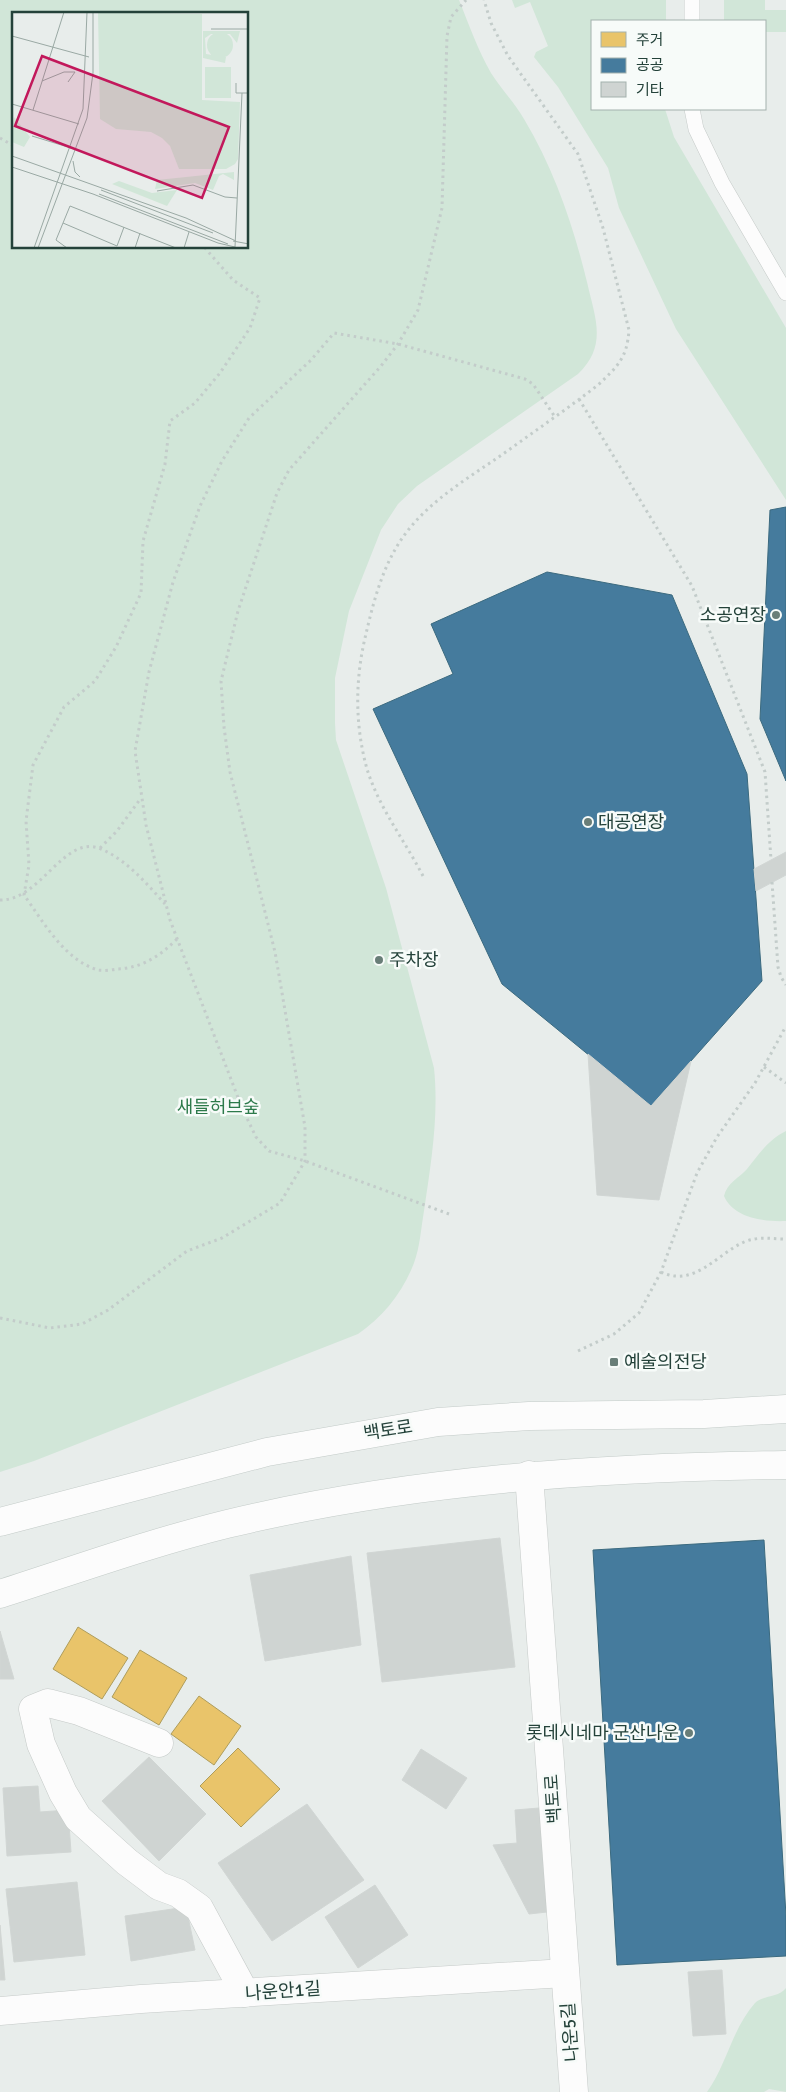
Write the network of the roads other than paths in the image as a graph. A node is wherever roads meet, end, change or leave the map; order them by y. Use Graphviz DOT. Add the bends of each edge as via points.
graph roads {
  1 [pos="692,0"];
  2 [pos="692,20"];
  3 [pos="692,110"];
  4 [pos="786,293"];
  5 [pos="786,1410"];
  6 [pos="786,1465"];
  7 [pos="529,1475"];
  8 [pos="0,1522"];
  9 [pos="0,1594"];
  10 [pos="159,1742"];
  11 [pos="565,1972"];
  12 [pos="245,1993"];
  13 [pos="0,2011"];
  14 [pos="574,2092"];
  1 -- 2 [label="lane"];
  3 -- 4 [label="lane" via="696,129 722,183"];
  5 -- 8 [label="street, 백토로" via="529,1416 438,1422 267,1452"];
  6 -- 7 [label="street" via="688,1466"];
  7 -- 9 [label="street" via="364,1497 227,1524"];
  7 -- 11 [label="street, 백토로"];
  10 -- 12 [label="street" via="79,1711 48,1703 33,1709 41,1744 78,1818 140,1872 199,1908"];
  11 -- 12 [label="street, 나운안1길"];
  11 -- 14 [label="street, 나운5길"];
  12 -- 13 [label="street, 나운안1길"];
}
